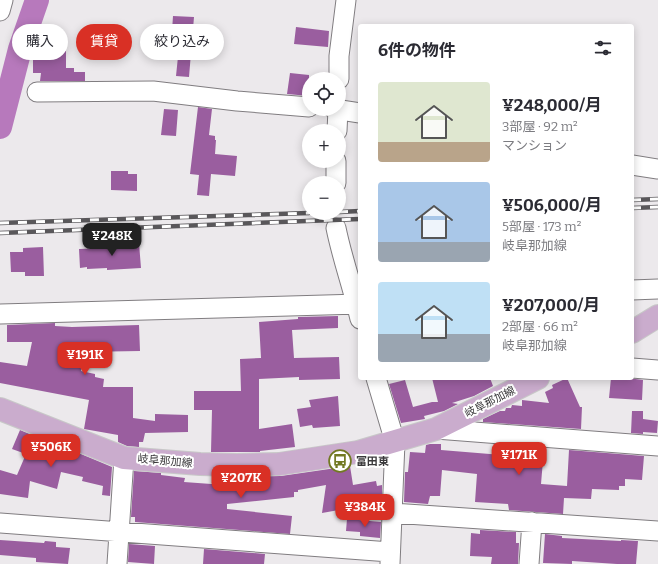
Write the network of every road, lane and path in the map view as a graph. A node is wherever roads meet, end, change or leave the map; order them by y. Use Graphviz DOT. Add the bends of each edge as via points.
graph roads {
  1 [pos="3,0"];
  2 [pos="346,0"];
  3 [pos="0,11"];
  4 [pos="339,72"];
  5 [pos="37,92"];
  6 [pos="302,106"];
  7 [pos="346,110"];
  8 [pos="358,113"];
  9 [pos="634,165"];
  10 [pos="658,169"];
  11 [pos="336,228"];
  12 [pos="658,289"];
  13 [pos="634,290"];
  14 [pos="358,306"];
  15 [pos="358,309"];
  16 [pos="0,314"];
  17 [pos="658,316"];
  18 [pos="634,331"];
  19 [pos="634,368"];
  20 [pos="658,370"];
  21 [pos="377,380"];
  22 [pos="534,380"];
  23 [pos="0,409"];
  24 [pos="436,429"];
  25 [pos="395,442"];
  26 [pos="658,446"];
  27 [pos="124,458"];
  28 [pos="392,513"];
  29 [pos="532,522"];
  30 [pos="0,523"];
  31 [pos="658,531"];
  32 [pos="119,532"];
  33 [pos="390,558"];
  34 [pos="117,564"];
  35 [pos="529,564"];
  1 -- 3 [label="street"];
  2 -- 4 [label="street"];
  5 -- 6 [label="street" via="153,91"];
  7 -- 8 [label="street"];
  9 -- 10 [label="street"];
  11 -- 14 [label="street"];
  12 -- 13 [label="street"];
  15 -- 16 [label="street" via="296,305"];
  17 -- 18 [label="main road"];
  19 -- 20 [label="street"];
  21 -- 25 [label="street"];
  22 -- 24 [label="main road, 岐阜那加線"];
  23 -- 27 [label="main road, 岐阜那加線"];
  24 -- 25 [label="main road, 岐阜那加線"];
  24 -- 26 [label="street"];
  25 -- 27 [label="main road, 岐阜那加線" via="358,452 279,464 237,466"];
  25 -- 28 [label="street"];
  27 -- 32 [label="street"];
  28 -- 29 [label="street"];
  28 -- 33 [label="street"];
  29 -- 31 [label="street"];
  29 -- 35 [label="street"];
  30 -- 32 [label="street"];
  32 -- 33 [label="street"];
  32 -- 34 [label="street"];
}
